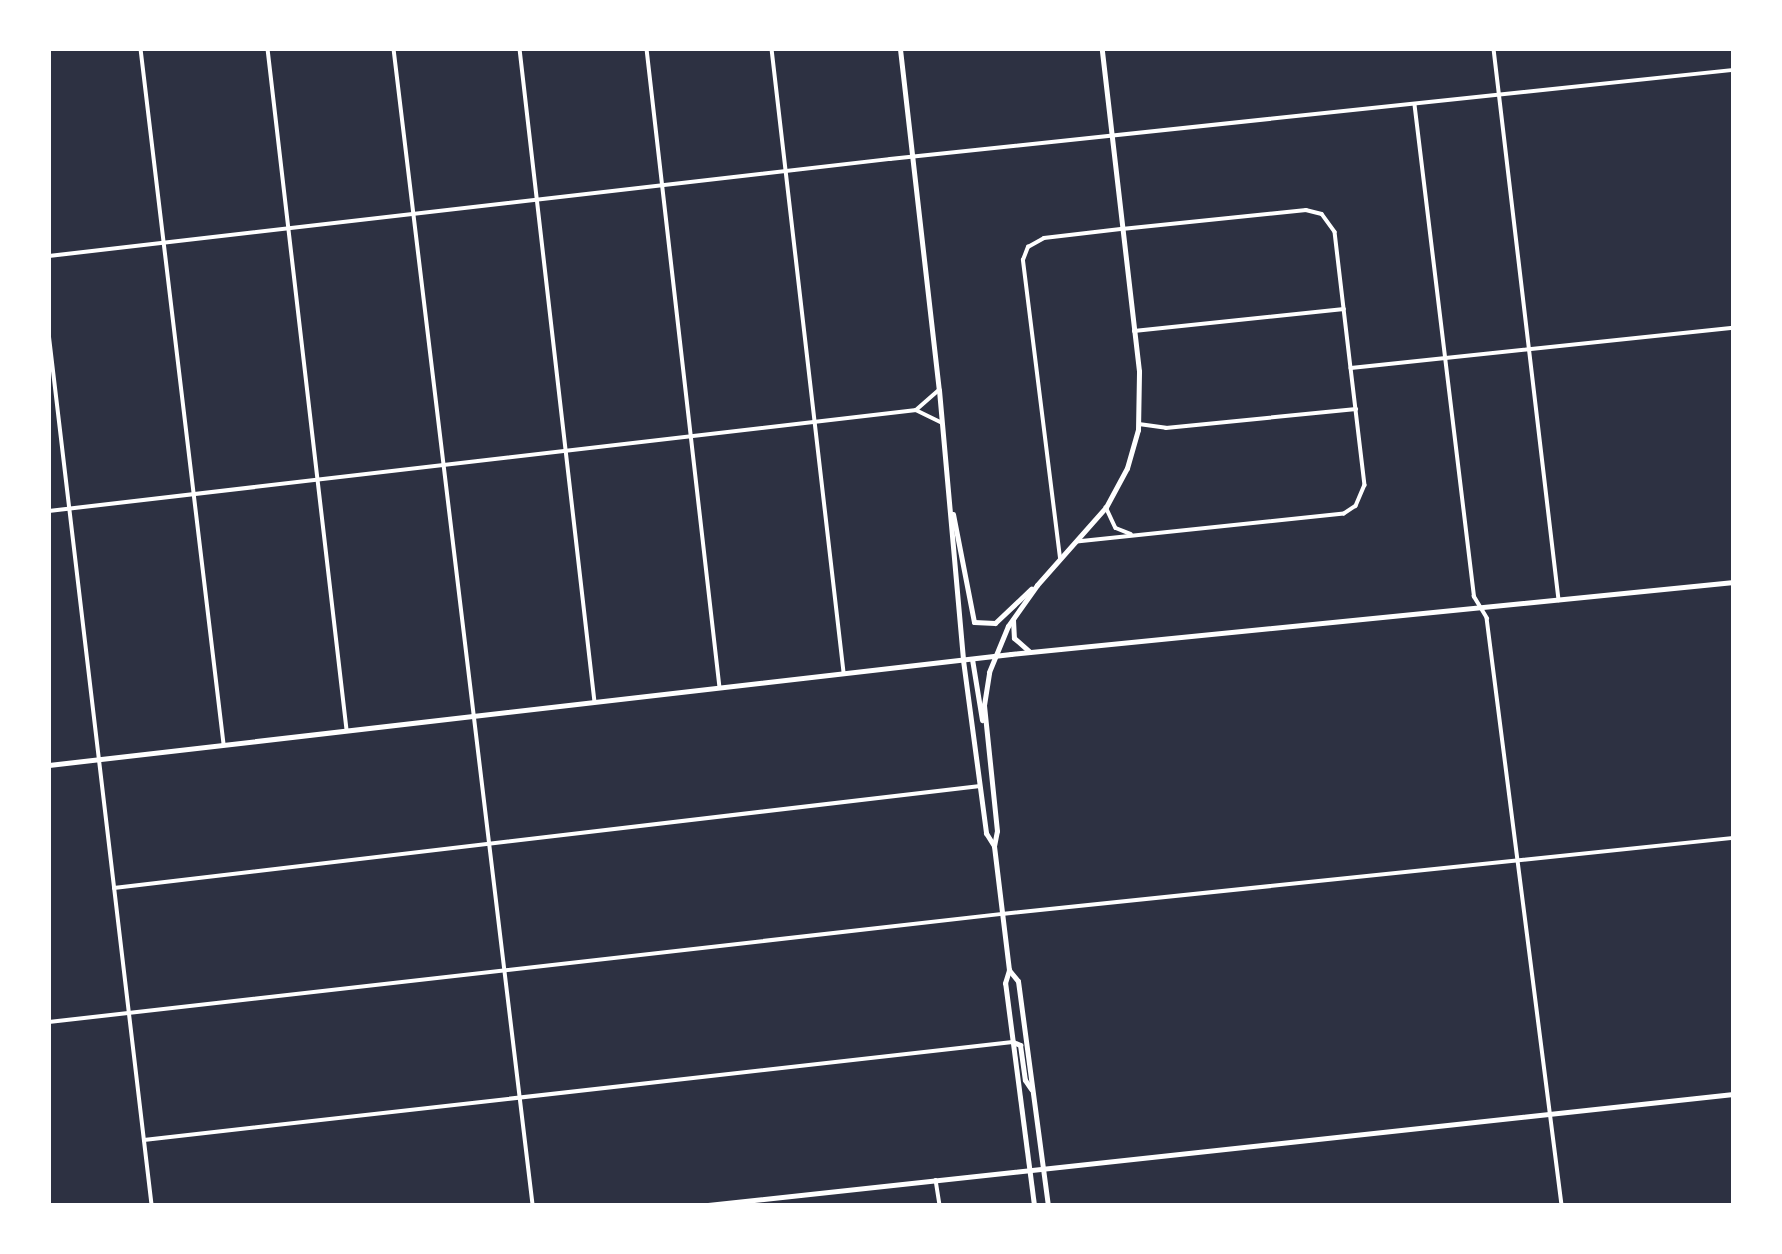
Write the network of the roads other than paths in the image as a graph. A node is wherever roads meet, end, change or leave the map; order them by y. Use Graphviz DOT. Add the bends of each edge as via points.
graph roads {
  1 [pos="141,49"];
  2 [pos="268,49"];
  3 [pos="394,49"];
  4 [pos="520,49"];
  5 [pos="647,49"];
  6 [pos="772,49"];
  7 [pos="900,49"];
  8 [pos="1102,49"];
  9 [pos="1494,49"];
  10 [pos="1733,70"];
  11 [pos="1500,95"];
  12 [pos="1415,105"];
  13 [pos="1111,134"];
  14 [pos="912,156"];
  15 [pos="785,172"];
  16 [pos="662,185"];
  17 [pos="538,200"];
  18 [pos="413,213"];
  19 [pos="289,227"];
  20 [pos="1122,229"];
  21 [pos="163,242"];
  22 [pos="49,256"];
  23 [pos="1344,309"];
  24 [pos="1733,328"];
  25 [pos="1133,331"];
  26 [pos="49,333"];
  27 [pos="1529,352"];
  28 [pos="1446,358"];
  29 [pos="1351,368"];
  30 [pos="939,390"];
  31 [pos="1356,409"];
  32 [pos="916,410"];
  33 [pos="815,421"];
  34 [pos="942,423"];
  35 [pos="1139,425"];
  36 [pos="692,434"];
  37 [pos="567,450"];
  38 [pos="442,464"];
  39 [pos="319,478"];
  40 [pos="192,493"];
  41 [pos="951,507"];
  42 [pos="1106,508"];
  43 [pos="71,509"];
  44 [pos="49,511"];
  45 [pos="1133,534"];
  46 [pos="1077,542"];
  47 [pos="1060,561"];
  48 [pos="1733,582"];
  49 [pos="1037,585"];
  50 [pos="1559,600"];
  51 [pos="1480,608"];
  52 [pos="1013,618"];
  53 [pos="1030,652"];
  54 [pos="994,656"];
  55 [pos="972,659"];
  56 [pos="963,660"];
  57 [pos="844,672"];
  58 [pos="720,688"];
  59 [pos="595,702"];
  60 [pos="471,716"];
  61 [pos="984,726"];
  62 [pos="347,730"];
  63 [pos="224,744"];
  64 [pos="99,760"];
  65 [pos="49,765"];
  66 [pos="980,786"];
  67 [pos="1733,838"];
  68 [pos="487,842"];
  69 [pos="994,846"];
  70 [pos="1517,861"];
  71 [pos="114,888"];
  72 [pos="1002,914"];
  73 [pos="504,970"];
  74 [pos="1009,970"];
  75 [pos="128,1014"];
  76 [pos="49,1022"];
  77 [pos="1013,1042"];
  78 [pos="1032,1092"];
  79 [pos="1733,1094"];
  80 [pos="520,1099"];
  81 [pos="1550,1114"];
  82 [pos="144,1140"];
  83 [pos="1043,1169"];
  84 [pos="1029,1170"];
  85 [pos="936,1180"];
  86 [pos="152,1205"];
  87 [pos="533,1205"];
  88 [pos="708,1205"];
  89 [pos="940,1205"];
  90 [pos="1034,1205"];
  91 [pos="1048,1205"];
  92 [pos="1562,1205"];
  1 -- 21 [label="street"];
  2 -- 19 [label="street"];
  3 -- 18 [label="street"];
  4 -- 17 [label="street"];
  5 -- 16 [label="street"];
  6 -- 15 [label="street"];
  7 -- 14 [label="main road"];
  8 -- 13 [label="main road"];
  9 -- 11 [label="street"];
  10 -- 11 [label="street"];
  11 -- 12 [label="street"];
  11 -- 27 [label="street"];
  12 -- 13 [label="street"];
  12 -- 28 [label="street"];
  13 -- 14 [label="street"];
  13 -- 20 [label="main road"];
  14 -- 15 [label="street"];
  14 -- 30 [label="main road"];
  15 -- 16 [label="street"];
  15 -- 33 [label="street"];
  16 -- 17 [label="street"];
  16 -- 36 [label="street"];
  17 -- 18 [label="street"];
  17 -- 37 [label="street"];
  18 -- 19 [label="street"];
  18 -- 38 [label="street"];
  19 -- 21 [label="street"];
  19 -- 39 [label="street"];
  20 -- 23 [label="street" via="1306,209 1329,220"];
  20 -- 25 [label="main road"];
  20 -- 47 [label="street" via="1044,238 1028,247 1023,260"];
  21 -- 22 [label="street"];
  21 -- 40 [label="street"];
  23 -- 25 [label="street"];
  23 -- 29 [label="street"];
  24 -- 27 [label="street"];
  25 -- 35 [label="main road"];
  26 -- 43 [label="street"];
  27 -- 28 [label="street"];
  27 -- 50 [label="street"];
  28 -- 29 [label="street"];
  28 -- 51 [label="street" via="1474,596"];
  29 -- 31 [label="street"];
  30 -- 32 [label="street"];
  30 -- 34 [label="main road"];
  31 -- 35 [label="street" via="1166,428"];
  31 -- 45 [label="street" via="1365,485 1356,506 1344,514"];
  32 -- 33 [label="street"];
  32 -- 34 [label="street"];
  33 -- 36 [label="street"];
  33 -- 57 [label="street"];
  34 -- 41 [label="main road"];
  35 -- 42 [label="main road" via="1127,468"];
  36 -- 37 [label="street"];
  36 -- 58 [label="street"];
  37 -- 38 [label="street"];
  37 -- 59 [label="street"];
  38 -- 39 [label="street"];
  38 -- 60 [label="street"];
  39 -- 40 [label="street"];
  39 -- 62 [label="street"];
  40 -- 43 [label="street"];
  40 -- 63 [label="street"];
  41 -- 49 [label="main road" via="960,534 974,622 995,623"];
  41 -- 56 [label="main road"];
  42 -- 45 [label="street" via="1116,528"];
  42 -- 46 [label="main road"];
  43 -- 44 [label="street"];
  43 -- 64 [label="street"];
  45 -- 46 [label="street"];
  46 -- 47 [label="main road"];
  47 -- 49 [label="main road"];
  48 -- 50 [label="street"];
  49 -- 52 [label="main road"];
  50 -- 51 [label="street"];
  51 -- 53 [label="street"];
  51 -- 70 [label="street" via="1487,618"];
  52 -- 53 [label="main road" via="1014,638"];
  52 -- 54 [label="main road"];
  53 -- 54 [label="street"];
  54 -- 55 [label="street"];
  54 -- 61 [label="main road" via="986,684"];
  55 -- 56 [label="street"];
  55 -- 61 [label="main road"];
  56 -- 57 [label="street"];
  56 -- 66 [label="main road"];
  57 -- 58 [label="street"];
  58 -- 59 [label="street"];
  59 -- 60 [label="street"];
  60 -- 62 [label="street"];
  60 -- 68 [label="street"];
  61 -- 69 [label="main road" via="997,831"];
  62 -- 63 [label="street"];
  63 -- 64 [label="street"];
  64 -- 65 [label="street"];
  64 -- 71 [label="street"];
  66 -- 68 [label="street"];
  66 -- 69 [label="main road" via="986,833"];
  67 -- 70 [label="street"];
  68 -- 71 [label="street"];
  68 -- 73 [label="street"];
  69 -- 72 [label="main road"];
  70 -- 72 [label="street"];
  70 -- 81 [label="street"];
  71 -- 75 [label="street"];
  72 -- 73 [label="street"];
  72 -- 74 [label="main road"];
  73 -- 75 [label="street"];
  73 -- 80 [label="street"];
  74 -- 77 [label="main road" via="1005,983"];
  74 -- 78 [label="main road" via="1018,981"];
  75 -- 76 [label="street"];
  75 -- 82 [label="street"];
  77 -- 78 [label="main road" via="1020,1045 1025,1080"];
  77 -- 80 [label="street"];
  77 -- 84 [label="main road"];
  78 -- 83 [label="main road"];
  79 -- 81 [label="street"];
  80 -- 82 [label="street"];
  80 -- 87 [label="street"];
  81 -- 83 [label="street"];
  81 -- 92 [label="street"];
  82 -- 86 [label="street"];
  83 -- 84 [label="street"];
  83 -- 91 [label="main road"];
  84 -- 85 [label="street"];
  84 -- 90 [label="main road"];
  85 -- 88 [label="street"];
  85 -- 89 [label="street"];
}
